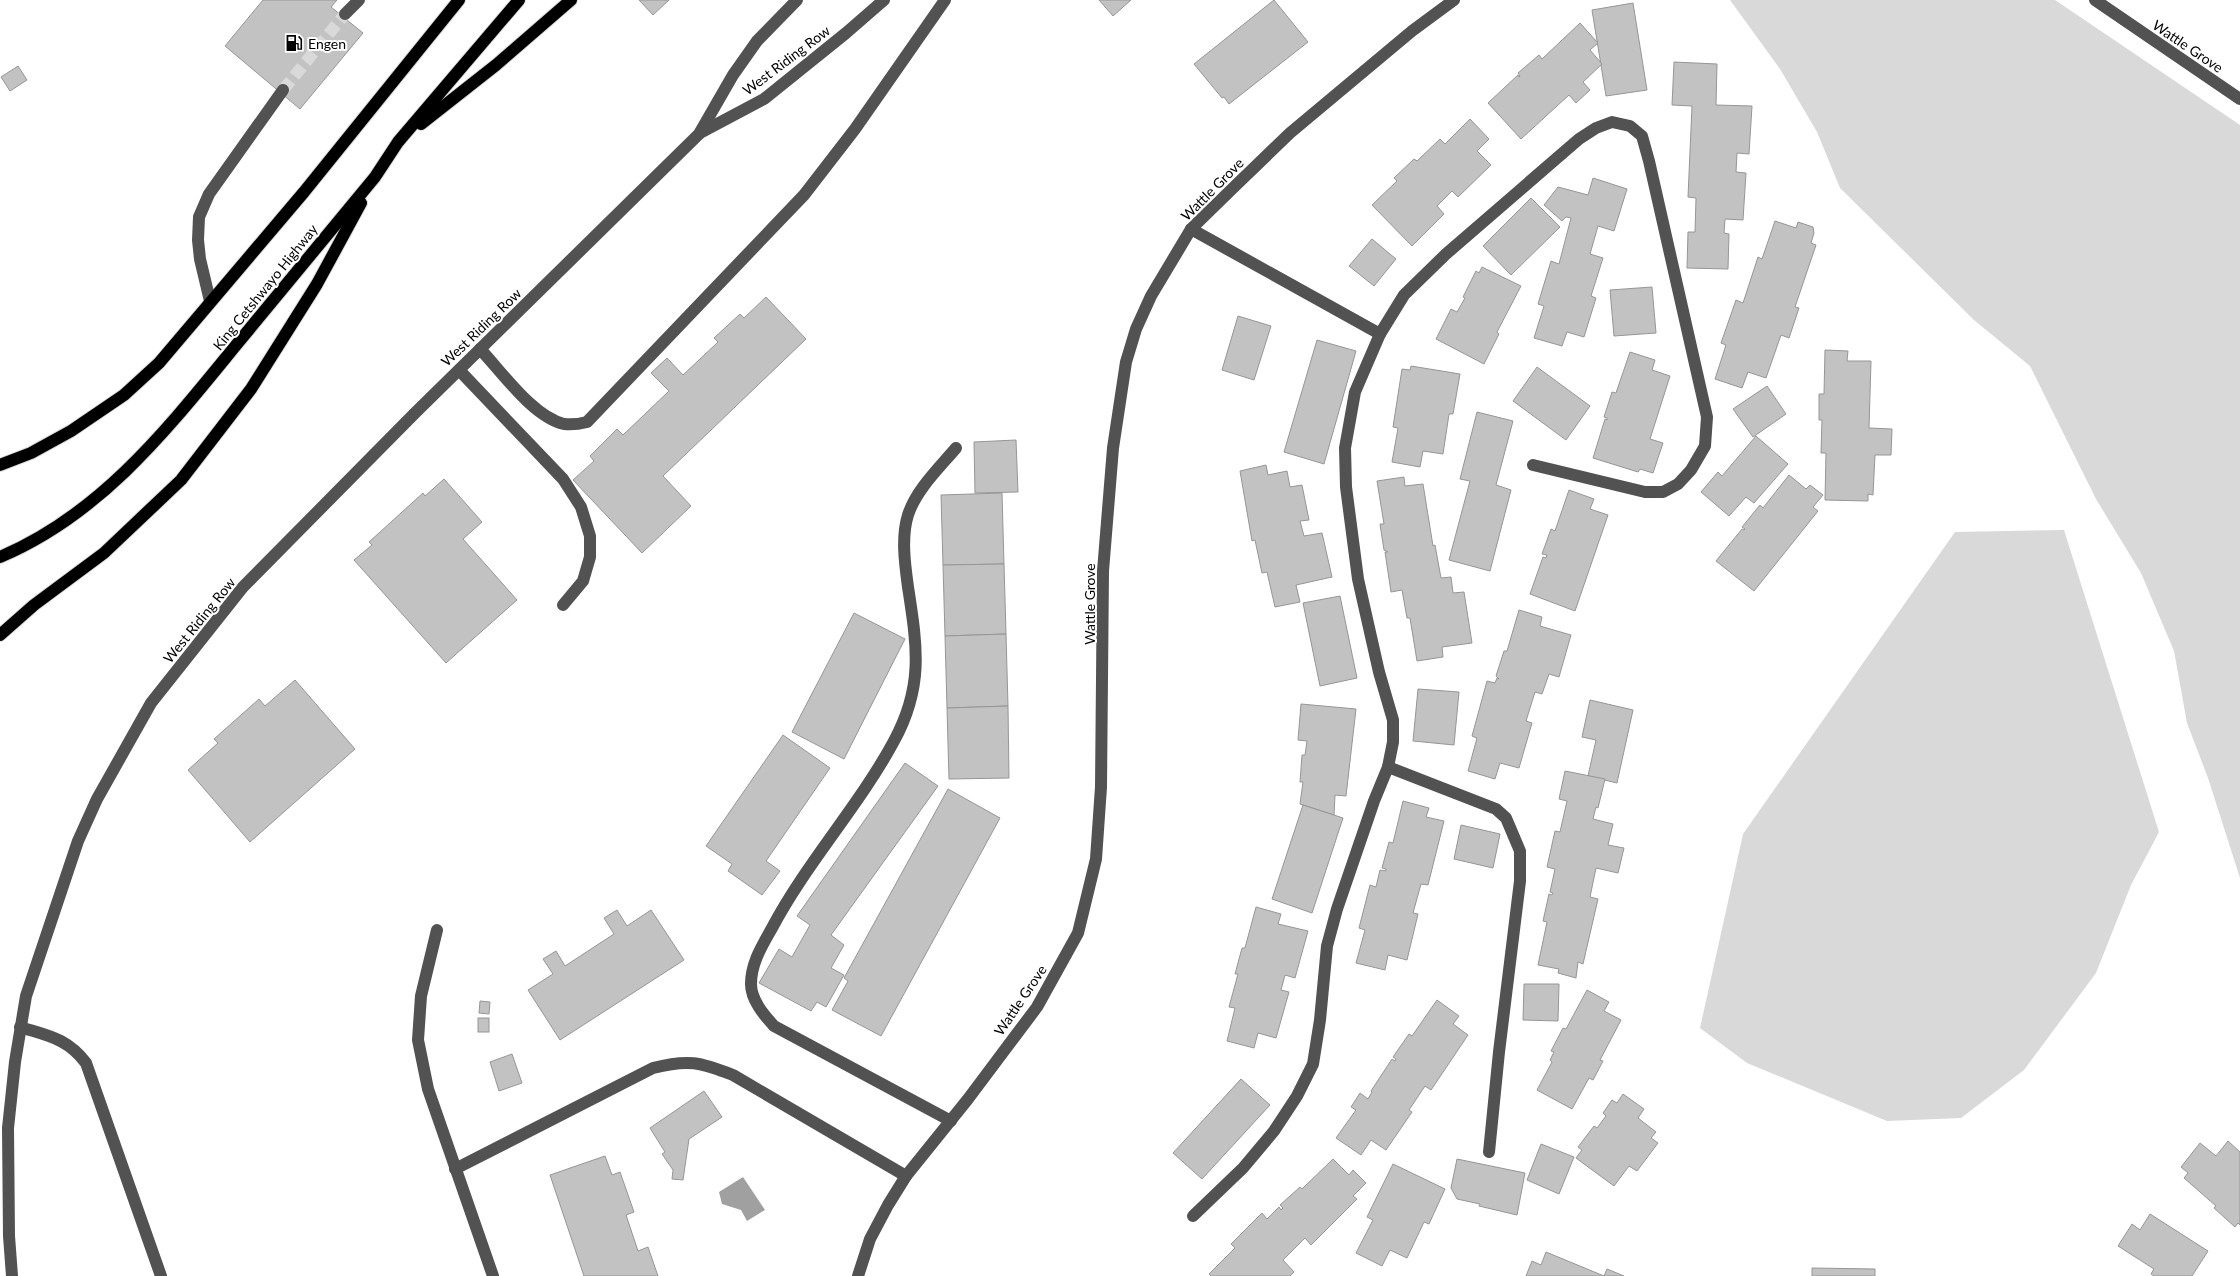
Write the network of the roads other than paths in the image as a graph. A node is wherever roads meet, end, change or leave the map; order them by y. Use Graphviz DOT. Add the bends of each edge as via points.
graph roads {
  1 [pos="359,0"];
  2 [pos="459,0"];
  3 [pos="519,0"];
  4 [pos="571,0"];
  5 [pos="797,0"];
  6 [pos="884,0"];
  7 [pos="945,0"];
  8 [pos="1454,0"];
  9 [pos="2095,0"];
  10 [pos="345,14"];
  11 [pos="283,90"];
  12 [pos="2240,99"];
  13 [pos="699,134"];
  14 [pos="398,142"];
  15 [pos="375,177"];
  16 [pos="1191,229"];
  17 [pos="210,301"];
  18 [pos="1380,334"];
  19 [pos="480,349"];
  20 [pos="459,370"];
  21 [pos="956,448"];
  22 [pos="0,465"];
  23 [pos="1533,465"];
  24 [pos="0,557"];
  25 [pos="563,605"];
  26 [pos="0,634"];
  27 [pos="1388,767"];
  28 [pos="437,930"];
  29 [pos="20,1027"];
  30 [pos="951,1121"];
  31 [pos="1490,1152"];
  32 [pos="455,1170"];
  33 [pos="906,1176"];
  34 [pos="1193,1216"];
  35 [pos="12,1276"];
  36 [pos="161,1276"];
  37 [pos="493,1276"];
  38 [pos="858,1276"];
  1 -- 10 [label="street"];
  2 -- 17 [label="main road" via="304,192"];
  3 -- 14 [label="main road, King Cetshwayo Highway"];
  4 -- 14 [label="main road" via="496,65"];
  5 -- 13 [label="street, West Riding Row" via="757,41"];
  6 -- 13 [label="street, West Riding Row" via="764,99"];
  7 -- 19 [label="street" via="855,130 804,195 587,422 563,424 536,409"];
  8 -- 16 [label="street, Wattle Grove" via="1290,133"];
  9 -- 12 [label="street, Wattle Grove"];
  11 -- 17 [label="street" via="209,194 199,217 200,260"];
  13 -- 19 [label="street, West Riding Row"];
  14 -- 15 [label="main road, King Cetshwayo Highway"];
  15 -- 24 [label="main road, King Cetshwayo Highway" via="139,460 88,506 38,538"];
  15 -- 26 [label="main road" via="317,284 251,389 181,480 104,553"];
  16 -- 18 [label="street"];
  16 -- 30 [label="street, Wattle Grove" via="1167,267 1136,329 1119,403 1103,572 1102,788 1098,841 1078,934 1037,1007"];
  17 -- 22 [label="main road" via="159,363 124,395 71,432"];
  18 -- 23 [label="street" via="1404,295 1446,254 1579,139 1612,122 1630,126 1642,136 1707,418 1705,446 1691,470 1678,484 1663,492 1646,492"];
  18 -- 27 [label="street" via="1355,392 1345,448 1346,487 1358,579 1393,720 1394,742"];
  19 -- 20 [label="street, West Riding Row"];
  20 -- 25 [label="street" via="563,479 581,507 590,536 590,557 583,581"];
  20 -- 29 [label="street, West Riding Row" via="243,587 151,703 97,799 78,841 26,996"];
  21 -- 30 [label="street" via="921,490 908,516 905,566 917,660 914,693 904,723 786,901 754,961 751,986 756,1003 774,1026"];
  27 -- 31 [label="street" via="1496,808 1506,818 1520,852 1520,881"];
  27 -- 34 [label="street" via="1358,846 1327,946 1313,1064 1274,1131 1243,1168"];
  28 -- 32 [label="street" via="421,996 418,1040 428,1089"];
  29 -- 35 [label="street, West Riding Row" via="8,1128"];
  29 -- 36 [label="street" via="60,1040 75,1049 86,1063"];
  30 -- 33 [label="street, Wattle Grove"];
  32 -- 33 [label="street" via="653,1068 678,1062 704,1064 733,1075"];
  32 -- 37 [label="street"];
  33 -- 38 [label="street, Wattle Grove" via="870,1240"];
}
